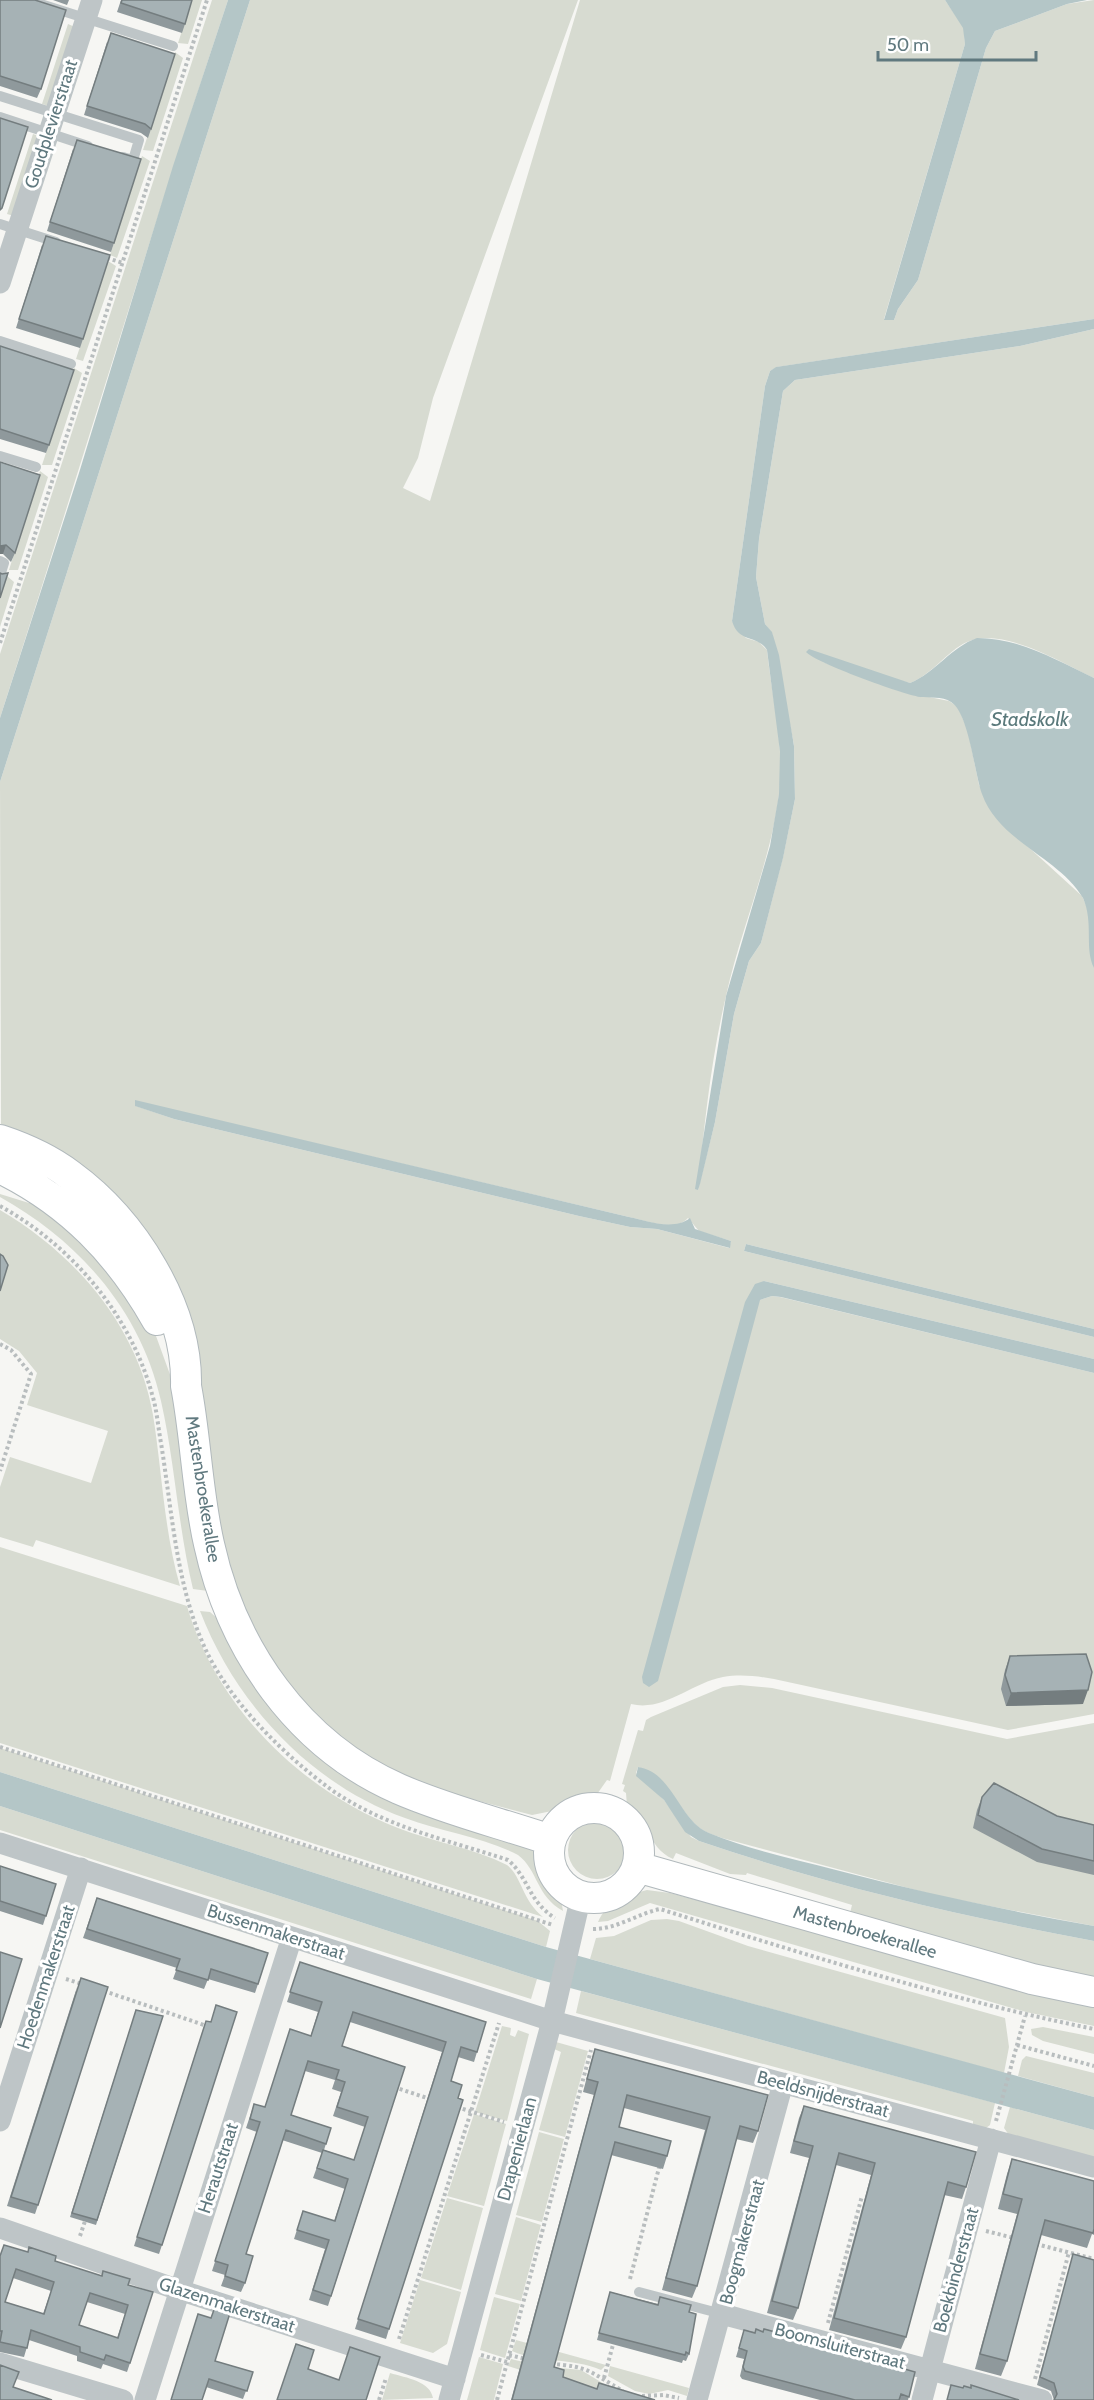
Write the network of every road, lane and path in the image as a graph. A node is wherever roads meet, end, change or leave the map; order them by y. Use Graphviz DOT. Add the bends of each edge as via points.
graph roads {
  1 [pos="28,0"];
  2 [pos="207,0"];
  3 [pos="89,9"];
  4 [pos="173,46"];
  5 [pos="0,96"];
  6 [pos="0,117"];
  7 [pos="52,123"];
  8 [pos="9,227"];
  9 [pos="105,257"];
  10 [pos="123,263"];
  11 [pos="0,283"];
  12 [pos="0,341"];
  13 [pos="71,364"];
  14 [pos="0,456"];
  15 [pos="36,467"];
  16 [pos="0,561"];
  17 [pos="0,576"];
  18 [pos="0,643"];
  19 [pos="0,1140"];
  20 [pos="0,1168"];
  21 [pos="0,1206"];
  22 [pos="0,1344"];
  23 [pos="186,1386"];
  24 [pos="0,1471"];
  25 [pos="0,1747"];
  26 [pos="550,1840"];
  27 [pos="0,1843"];
  28 [pos="637,1867"];
  29 [pos="81,1868"];
  30 [pos="581,1896"];
  31 [pos="574,1934"];
  32 [pos="292,1937"];
  33 [pos="1094,1992"];
  34 [pos="505,2006"];
  35 [pos="154,2007"];
  36 [pos="1025,2015"];
  37 [pos="150,2019"];
  38 [pos="552,2021"];
  39 [pos="1094,2029"];
  40 [pos="596,2033"];
  41 [pos="1017,2045"];
  42 [pos="1094,2066"];
  43 [pos="783,2083"];
  44 [pos="0,2121"];
  45 [pos="993,2129"];
  46 [pos="663,2155"];
  47 [pos="1094,2167"];
  48 [pos="862,2196"];
  49 [pos="89,2209"];
  50 [pos="968,2227"];
  51 [pos="0,2228"];
  52 [pos="1069,2252"];
  53 [pos="75,2254"];
  54 [pos="1094,2259"];
  55 [pos="628,2288"];
  56 [pos="179,2290"];
  57 [pos="639,2292"];
  58 [pos="722,2314"];
  59 [pos="616,2333"];
  60 [pos="824,2341"];
  61 [pos="509,2355"];
  62 [pos="392,2359"];
  63 [pos="529,2360"];
  64 [pos="0,2363"];
  65 [pos="549,2364"];
  66 [pos="930,2370"];
  67 [pos="604,2378"];
  68 [pos="455,2379"];
  69 [pos="630,2394"];
  70 [pos="639,2396"];
  71 [pos="1036,2398"];
  72 [pos="123,2400"];
  73 [pos="145,2400"];
  74 [pos="379,2400"];
  75 [pos="449,2400"];
  76 [pos="497,2400"];
  77 [pos="685,2400"];
  78 [pos="698,2400"];
  79 [pos="922,2400"];
  1 -- 3 [label="lane"];
  2 -- 10 [label="path"];
  3 -- 4 [label="lane"];
  3 -- 7 [label="street, Goudplevierstraat"];
  5 -- 7 [label="lane"];
  6 -- 7 [label="lane"];
  7 -- 7 [label="lane" via="107,152 133,160 139,140"];
  7 -- 8 [label="street, Goudplevierstraat"];
  8 -- 9 [label="lane"];
  8 -- 11 [label="street, Goudplevierstraat"];
  9 -- 10 [label="path"];
  10 -- 18 [label="path"];
  12 -- 13 [label="lane"];
  14 -- 15 [label="lane"];
  16 -- 17 [label="lane" via="4,563"];
  19 -- 23 [label="main road, Mastenbroekerallee" via="43,1158 70,1175 118,1220 137,1244 168,1302 182,1342 187,1361"];
  20 -- 23 [label="main road, Mastenbroekerallee" via="74,1214 120,1262 158,1321"];
  21 -- 31 [label="path" via="32,1224 75,1263 124,1325 140,1356 153,1396 187,1595 205,1647 237,1698 277,1746 330,1789 381,1818 508,1860 541,1909"];
  22 -- 24 [label="path" via="11,1350 31,1374"];
  23 -- 26 [label="main road, Mastenbroekerallee" via="208,1543 227,1607 256,1663 292,1714 342,1757 399,1789"];
  25 -- 31 [label="path"];
  26 -- 28 [label="main road" via="564,1818 582,1809 601,1808 625,1819 633,1829 638,1841"];
  26 -- 30 [label="main road" via="548,1854 558,1881"];
  27 -- 29 [label="street, Bussenmakerstraat"];
  28 -- 30 [label="main road" via="621,1889 602,1897"];
  28 -- 33 [label="main road, Mastenbroekerallee"];
  29 -- 32 [label="street, Bussenmakerstraat"];
  29 -- 44 [label="street, Hoedenmakerstraat"];
  30 -- 31 [label="street, Drapenierlaan"];
  31 -- 36 [label="path, Mastenbroekerallee" via="620,1925 643,1912 660,1909"];
  31 -- 38 [label="street, Drapenierlaan"];
  32 -- 34 [label="street, Bussenmakerstraat"];
  32 -- 56 [label="street, Herautstraat"];
  34 -- 38 [label="street, Bussenmakerstraat"];
  34 -- 62 [label="path"];
  35 -- 37 [label="path"];
  36 -- 39 [label="path, Mastenbroekerallee"];
  36 -- 41 [label="path"];
  38 -- 40 [label="street, Beeldsnijderstraat"];
  38 -- 68 [label="street, Drapenierlaan"];
  40 -- 43 [label="street, Beeldsnijderstraat"];
  40 -- 61 [label="path"];
  41 -- 42 [label="path"];
  41 -- 45 [label="path"];
  43 -- 45 [label="street, Beeldsnijderstraat"];
  43 -- 58 [label="street, Boogmakerstraat"];
  45 -- 47 [label="street, Beeldsnijderstraat"];
  45 -- 50 [label="street, Boekbinderstraat"];
  46 -- 55 [label="path"];
  48 -- 60 [label="path"];
  49 -- 53 [label="path"];
  50 -- 52 [label="path"];
  50 -- 66 [label="street, Boekbinderstraat"];
  51 -- 53 [label="street, Glazenmakerstraat"];
  52 -- 54 [label="path"];
  52 -- 71 [label="path"];
  53 -- 56 [label="street, Glazenmakerstraat"];
  56 -- 62 [label="street, Glazenmakerstraat"];
  56 -- 73 [label="street, Herautstraat"];
  57 -- 58 [label="lane, Boomsluiterstraat"];
  58 -- 60 [label="street, Boomsluiterstraat"];
  58 -- 78 [label="street, Boogmakerstraat"];
  59 -- 67 [label="path"];
  60 -- 66 [label="street, Boomsluiterstraat"];
  61 -- 63 [label="path"];
  61 -- 76 [label="path"];
  62 -- 68 [label="street, Glazenmakerstraat"];
  62 -- 74 [label="path"];
  64 -- 72 [label="street"];
  65 -- 67 [label="path" via="581,2367"];
  66 -- 71 [label="street, Boomsluiterstraat"];
  66 -- 79 [label="street, Boekbinderstraat"];
  67 -- 69 [label="path"];
  68 -- 75 [label="street, Drapenierlaan"];
  70 -- 77 [label="path" via="663,2395"];
}
